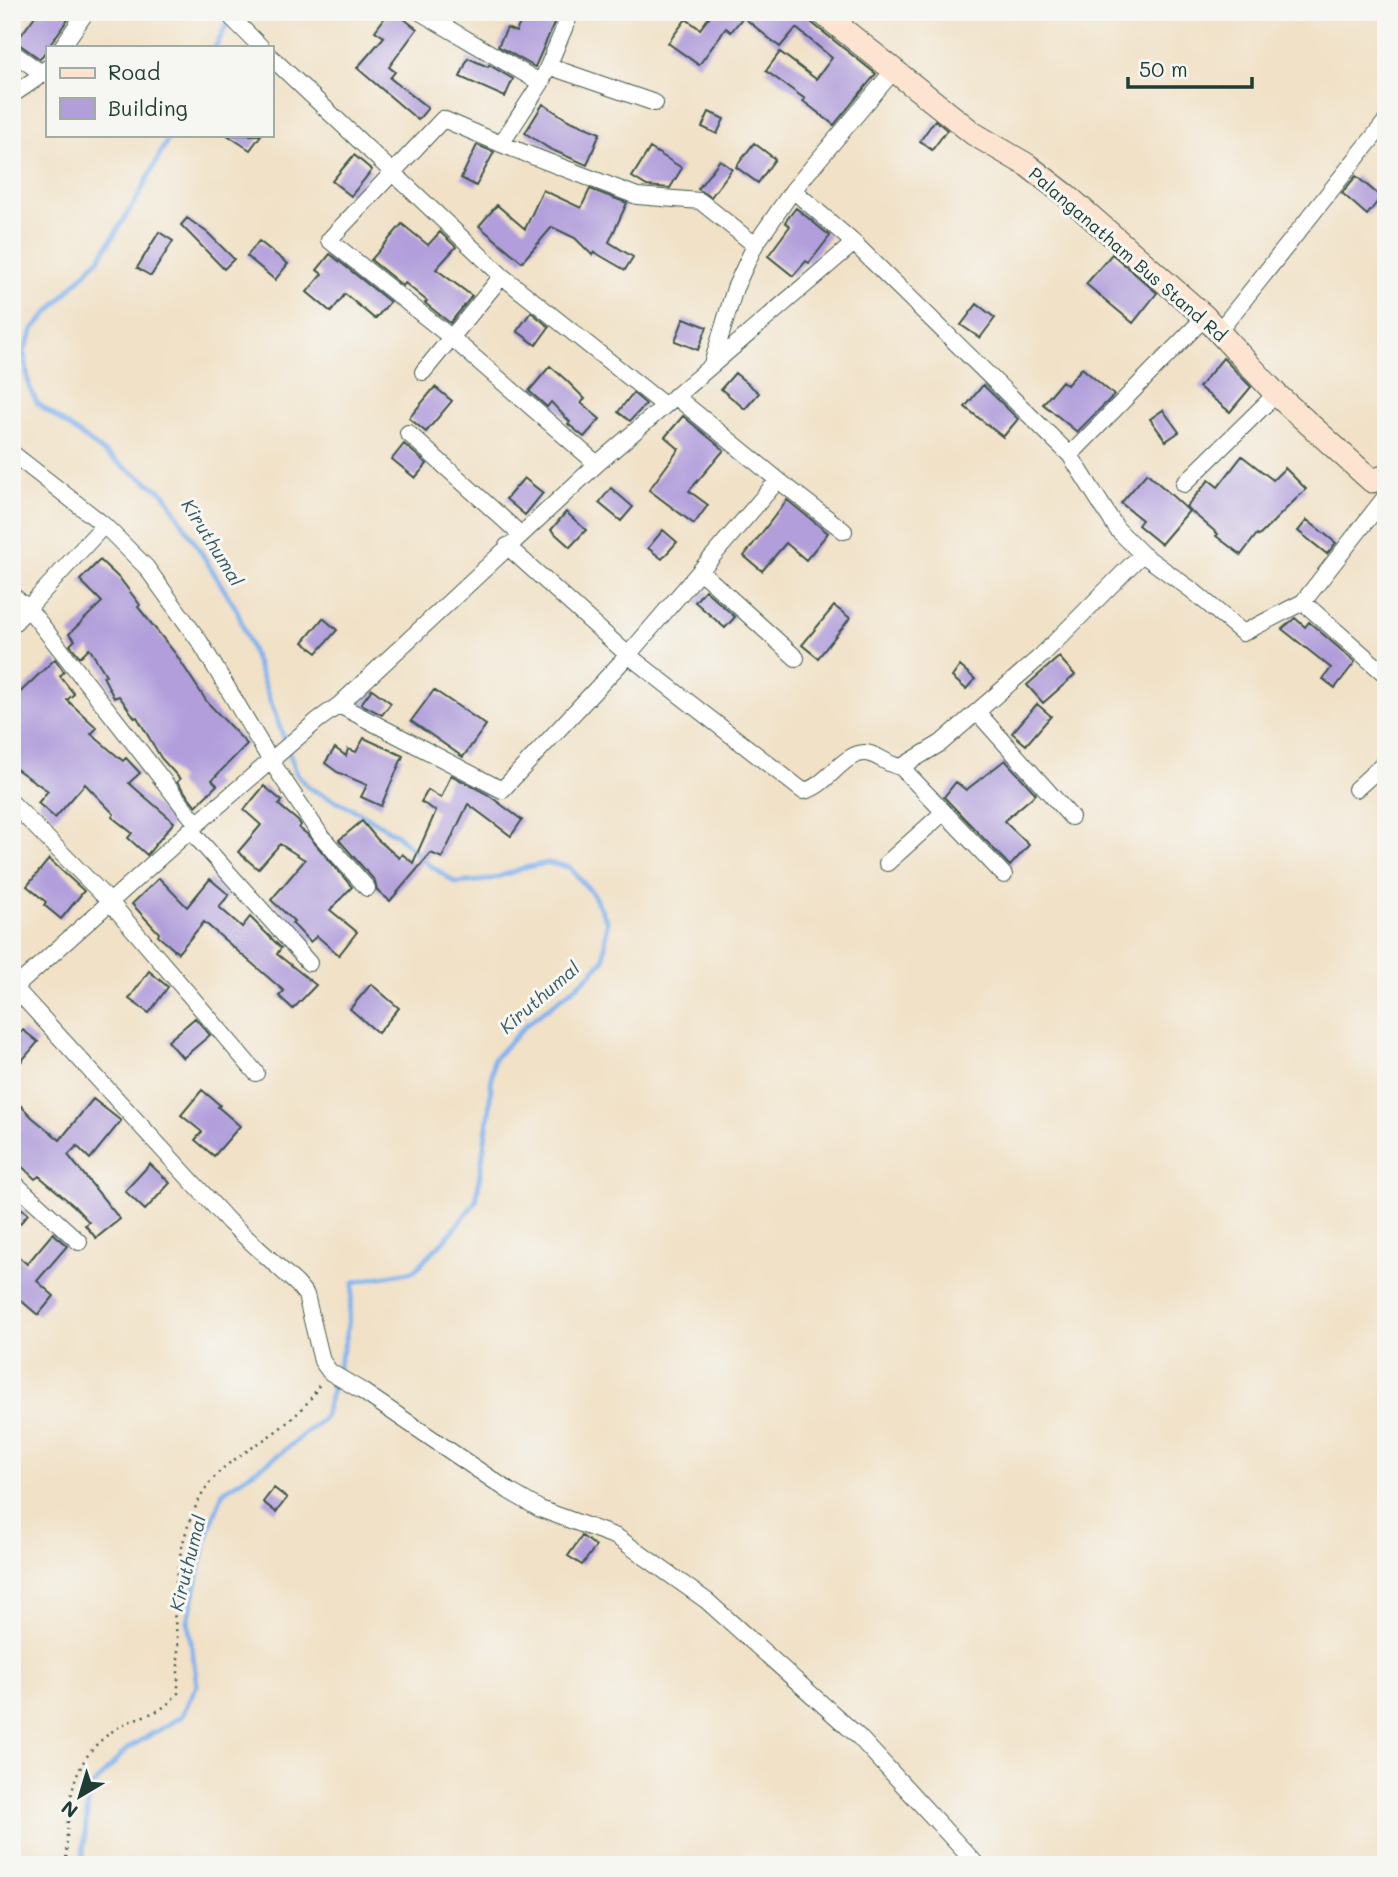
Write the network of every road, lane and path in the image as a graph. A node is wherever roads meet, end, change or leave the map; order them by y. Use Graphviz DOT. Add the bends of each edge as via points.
graph roads {
  1 [pos="86,12"];
  2 [pos="226,12"];
  3 [pos="420,12"];
  4 [pos="571,12"];
  5 [pos="836,17"];
  6 [pos="63,46"];
  7 [pos="260,46"];
  8 [pos="12,52"];
  9 [pos="273,59"];
  10 [pos="548,66"];
  11 [pos="894,70"];
  12 [pos="45,71"];
  13 [pos="541,83"];
  14 [pos="12,95"];
  15 [pos="655,103"];
  16 [pos="1386,121"];
  17 [pos="501,144"];
  18 [pos="391,172"];
  19 [pos="793,190"];
  20 [pos="854,243"];
  21 [pos="755,245"];
  22 [pos="502,276"];
  23 [pos="1212,324"];
  24 [pos="453,338"];
  25 [pos="712,363"];
  26 [pos="423,372"];
  27 [pos="1276,394"];
  28 [pos="670,401"];
  29 [pos="408,433"];
  30 [pos="12,453"];
  31 [pos="1070,455"];
  32 [pos="597,464"];
  33 [pos="1386,476"];
  34 [pos="778,480"];
  35 [pos="1184,484"];
  36 [pos="1386,496"];
  37 [pos="104,525"];
  38 [pos="844,531"];
  39 [pos="520,534"];
  40 [pos="507,546"];
  41 [pos="1142,554"];
  42 [pos="700,571"];
  43 [pos="12,595"];
  44 [pos="1303,602"];
  45 [pos="28,608"];
  46 [pos="12,625"];
  47 [pos="628,655"];
  48 [pos="796,658"];
  49 [pos="1386,675"];
  50 [pos="339,705"];
  51 [pos="977,712"];
  52 [pos="276,757"];
  53 [pos="1386,762"];
  54 [pos="901,766"];
  55 [pos="1356,789"];
  56 [pos="12,803"];
  57 [pos="944,812"];
  58 [pos="1071,817"];
  59 [pos="194,827"];
  60 [pos="887,863"];
  61 [pos="1004,875"];
  62 [pos="368,888"];
  63 [pos="110,902"];
  64 [pos="309,963"];
  65 [pos="13,988"];
  66 [pos="256,1073"];
  67 [pos="12,1181"];
  68 [pos="79,1242"];
  69 [pos="328,1369"];
  70 [pos="66,1865"];
  71 [pos="977,1865"];
  1 -- 6 [label="street"];
  2 -- 7 [label="street"];
  3 -- 13 [label="street"];
  4 -- 10 [label="street"];
  5 -- 11 [label="street, Palanganatham Bus Stand Rd"];
  8 -- 12 [label="street"];
  9 -- 18 [label="street"];
  10 -- 13 [label="street"];
  10 -- 15 [label="street"];
  11 -- 19 [label="street"];
  11 -- 23 [label="street, Palanganatham Bus Stand Rd" via="974,134 1066,195"];
  12 -- 14 [label="street"];
  13 -- 17 [label="street"];
  16 -- 23 [label="street"];
  17 -- 18 [label="street" via="443,119"];
  17 -- 21 [label="street" via="637,196 700,201"];
  18 -- 22 [label="street"];
  18 -- 24 [label="street" via="329,240"];
  19 -- 20 [label="street"];
  19 -- 21 [label="street"];
  20 -- 25 [label="street"];
  20 -- 31 [label="street"];
  21 -- 25 [label="street" via="735,288"];
  22 -- 24 [label="street"];
  22 -- 28 [label="street"];
  23 -- 27 [label="street, Palanganatham Bus Stand Rd"];
  23 -- 31 [label="street"];
  24 -- 26 [label="street"];
  24 -- 32 [label="street"];
  25 -- 28 [label="street"];
  27 -- 33 [label="street, Palanganatham Bus Stand Rd" via="1372,481"];
  27 -- 35 [label="street"];
  28 -- 32 [label="street"];
  28 -- 34 [label="street"];
  29 -- 39 [label="street"];
  30 -- 37 [label="street"];
  31 -- 41 [label="street" via="1105,514"];
  32 -- 39 [label="street"];
  34 -- 38 [label="street"];
  34 -- 42 [label="street"];
  36 -- 44 [label="street"];
  37 -- 45 [label="street"];
  37 -- 52 [label="street" via="146,567"];
  39 -- 40 [label="street"];
  40 -- 47 [label="street"];
  40 -- 50 [label="street"];
  41 -- 44 [label="street" via="1243,633"];
  41 -- 51 [label="street" via="1041,656"];
  42 -- 47 [label="street"];
  42 -- 48 [label="street"];
  43 -- 45 [label="street"];
  44 -- 49 [label="street"];
  45 -- 46 [label="street"];
  45 -- 59 [label="street"];
  47 -- 50 [label="street" via="502,790"];
  47 -- 54 [label="street" via="803,791 858,754 867,752"];
  50 -- 52 [label="street"];
  51 -- 54 [label="street" via="941,743"];
  51 -- 58 [label="street"];
  52 -- 59 [label="street"];
  52 -- 62 [label="street" via="321,836"];
  53 -- 55 [label="street"];
  54 -- 57 [label="street"];
  56 -- 63 [label="street"];
  57 -- 60 [label="street"];
  57 -- 61 [label="street"];
  59 -- 63 [label="street"];
  59 -- 64 [label="street"];
  63 -- 65 [label="street"];
  63 -- 66 [label="street"];
  65 -- 69 [label="street" via="229,1222 297,1284 309,1304 316,1342"];
  67 -- 68 [label="street"];
  69 -- 70 [label="path" via="310,1402 228,1464 205,1490 190,1520 179,1564 174,1609 178,1693 162,1708 127,1722 100,1740 84,1760 71,1789"];
  69 -- 71 [label="street" via="509,1491 540,1509 617,1536 707,1601 859,1737"];
}
